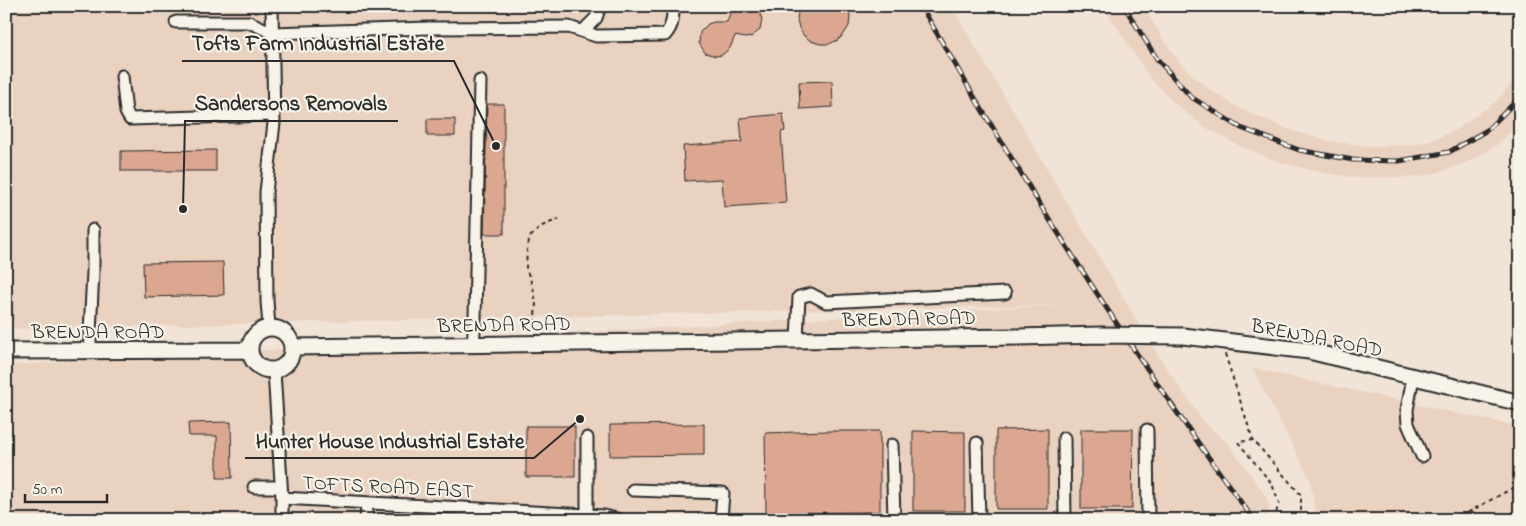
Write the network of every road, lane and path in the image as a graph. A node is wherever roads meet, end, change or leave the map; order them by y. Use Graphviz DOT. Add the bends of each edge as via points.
graph roads {
  1 [pos="272,6"];
  2 [pos="600,6"];
  3 [pos="673,6"];
  4 [pos="176,22"];
  5 [pos="583,31"];
  6 [pos="273,33"];
  7 [pos="122,76"];
  8 [pos="480,81"];
  9 [pos="274,115"];
  10 [pos="558,219"];
  11 [pos="93,230"];
  12 [pos="1005,293"];
  13 [pos="269,328"];
  14 [pos="797,340"];
  15 [pos="1220,340"];
  16 [pos="533,344"];
  17 [pos="473,345"];
  18 [pos="292,347"];
  19 [pos="249,350"];
  20 [pos="6,351"];
  21 [pos="90,351"];
  22 [pos="274,371"];
  23 [pos="1413,377"];
  24 [pos="1520,403"];
  25 [pos="1147,430"];
  26 [pos="587,438"];
  27 [pos="1064,438"];
  28 [pos="1253,440"];
  29 [pos="977,443"];
  30 [pos="892,445"];
  31 [pos="1422,456"];
  32 [pos="1520,484"];
  33 [pos="254,487"];
  34 [pos="633,490"];
  35 [pos="281,493"];
  36 [pos="367,503"];
  37 [pos="587,515"];
  38 [pos="282,520"];
  39 [pos="366,520"];
  40 [pos="620,520"];
  41 [pos="721,520"];
  42 [pos="894,520"];
  43 [pos="979,520"];
  44 [pos="1065,520"];
  45 [pos="1148,520"];
  46 [pos="1274,520"];
  47 [pos="1300,520"];
  48 [pos="1454,520"];
  1 -- 6 [label="street"];
  2 -- 5 [label="street" via="596,18"];
  3 -- 5 [label="street" via="673,20 665,35 596,36"];
  4 -- 6 [label="street" via="249,22"];
  5 -- 6 [label="street" via="569,27"];
  6 -- 9 [label="street"];
  7 -- 9 [label="street" via="126,112 130,119"];
  8 -- 17 [label="street"];
  9 -- 13 [label="street" via="266,192"];
  10 -- 16 [label="path" via="542,226 530,238 527,248 526,268 536,302"];
  11 -- 21 [label="street"];
  12 -- 14 [label="street" via="826,302 811,294 799,297"];
  13 -- 18 [label="main road" via="288,336"];
  13 -- 19 [label="main road" via="259,331"];
  14 -- 15 [label="main road, BRENDA ROAD, bridge" via="1101,335"];
  14 -- 16 [label="main road, BRENDA ROAD"];
  15 -- 23 [label="main road, BRENDA ROAD" via="1308,351"];
  15 -- 28 [label="path"];
  16 -- 17 [label="main road, BRENDA ROAD"];
  17 -- 18 [label="main road, BRENDA ROAD"];
  18 -- 22 [label="main road" via="291,357 283,368"];
  19 -- 21 [label="main road, BRENDA ROAD"];
  19 -- 22 [label="main road" via="257,367"];
  20 -- 21 [label="main road, BRENDA ROAD"];
  22 -- 35 [label="street, TOFTS ROAD EAST"];
  23 -- 24 [label="main road, BRENDA ROAD"];
  23 -- 31 [label="street" via="1408,424"];
  25 -- 45 [label="street"];
  26 -- 37 [label="street"];
  27 -- 44 [label="street"];
  28 -- 46 [label="path" via="1238,442 1272,484 1279,503"];
  28 -- 47 [label="path" via="1301,495"];
  29 -- 43 [label="street"];
  30 -- 42 [label="street"];
  32 -- 48 [label="path"];
  33 -- 35 [label="street"];
  34 -- 41 [label="street" via="724,493"];
  35 -- 36 [label="street, TOFTS ROAD EAST"];
  35 -- 38 [label="street"];
  36 -- 37 [label="street, TOFTS ROAD EAST"];
  36 -- 39 [label="street"];
  37 -- 40 [label="street, TOFTS ROAD EAST"];
}
